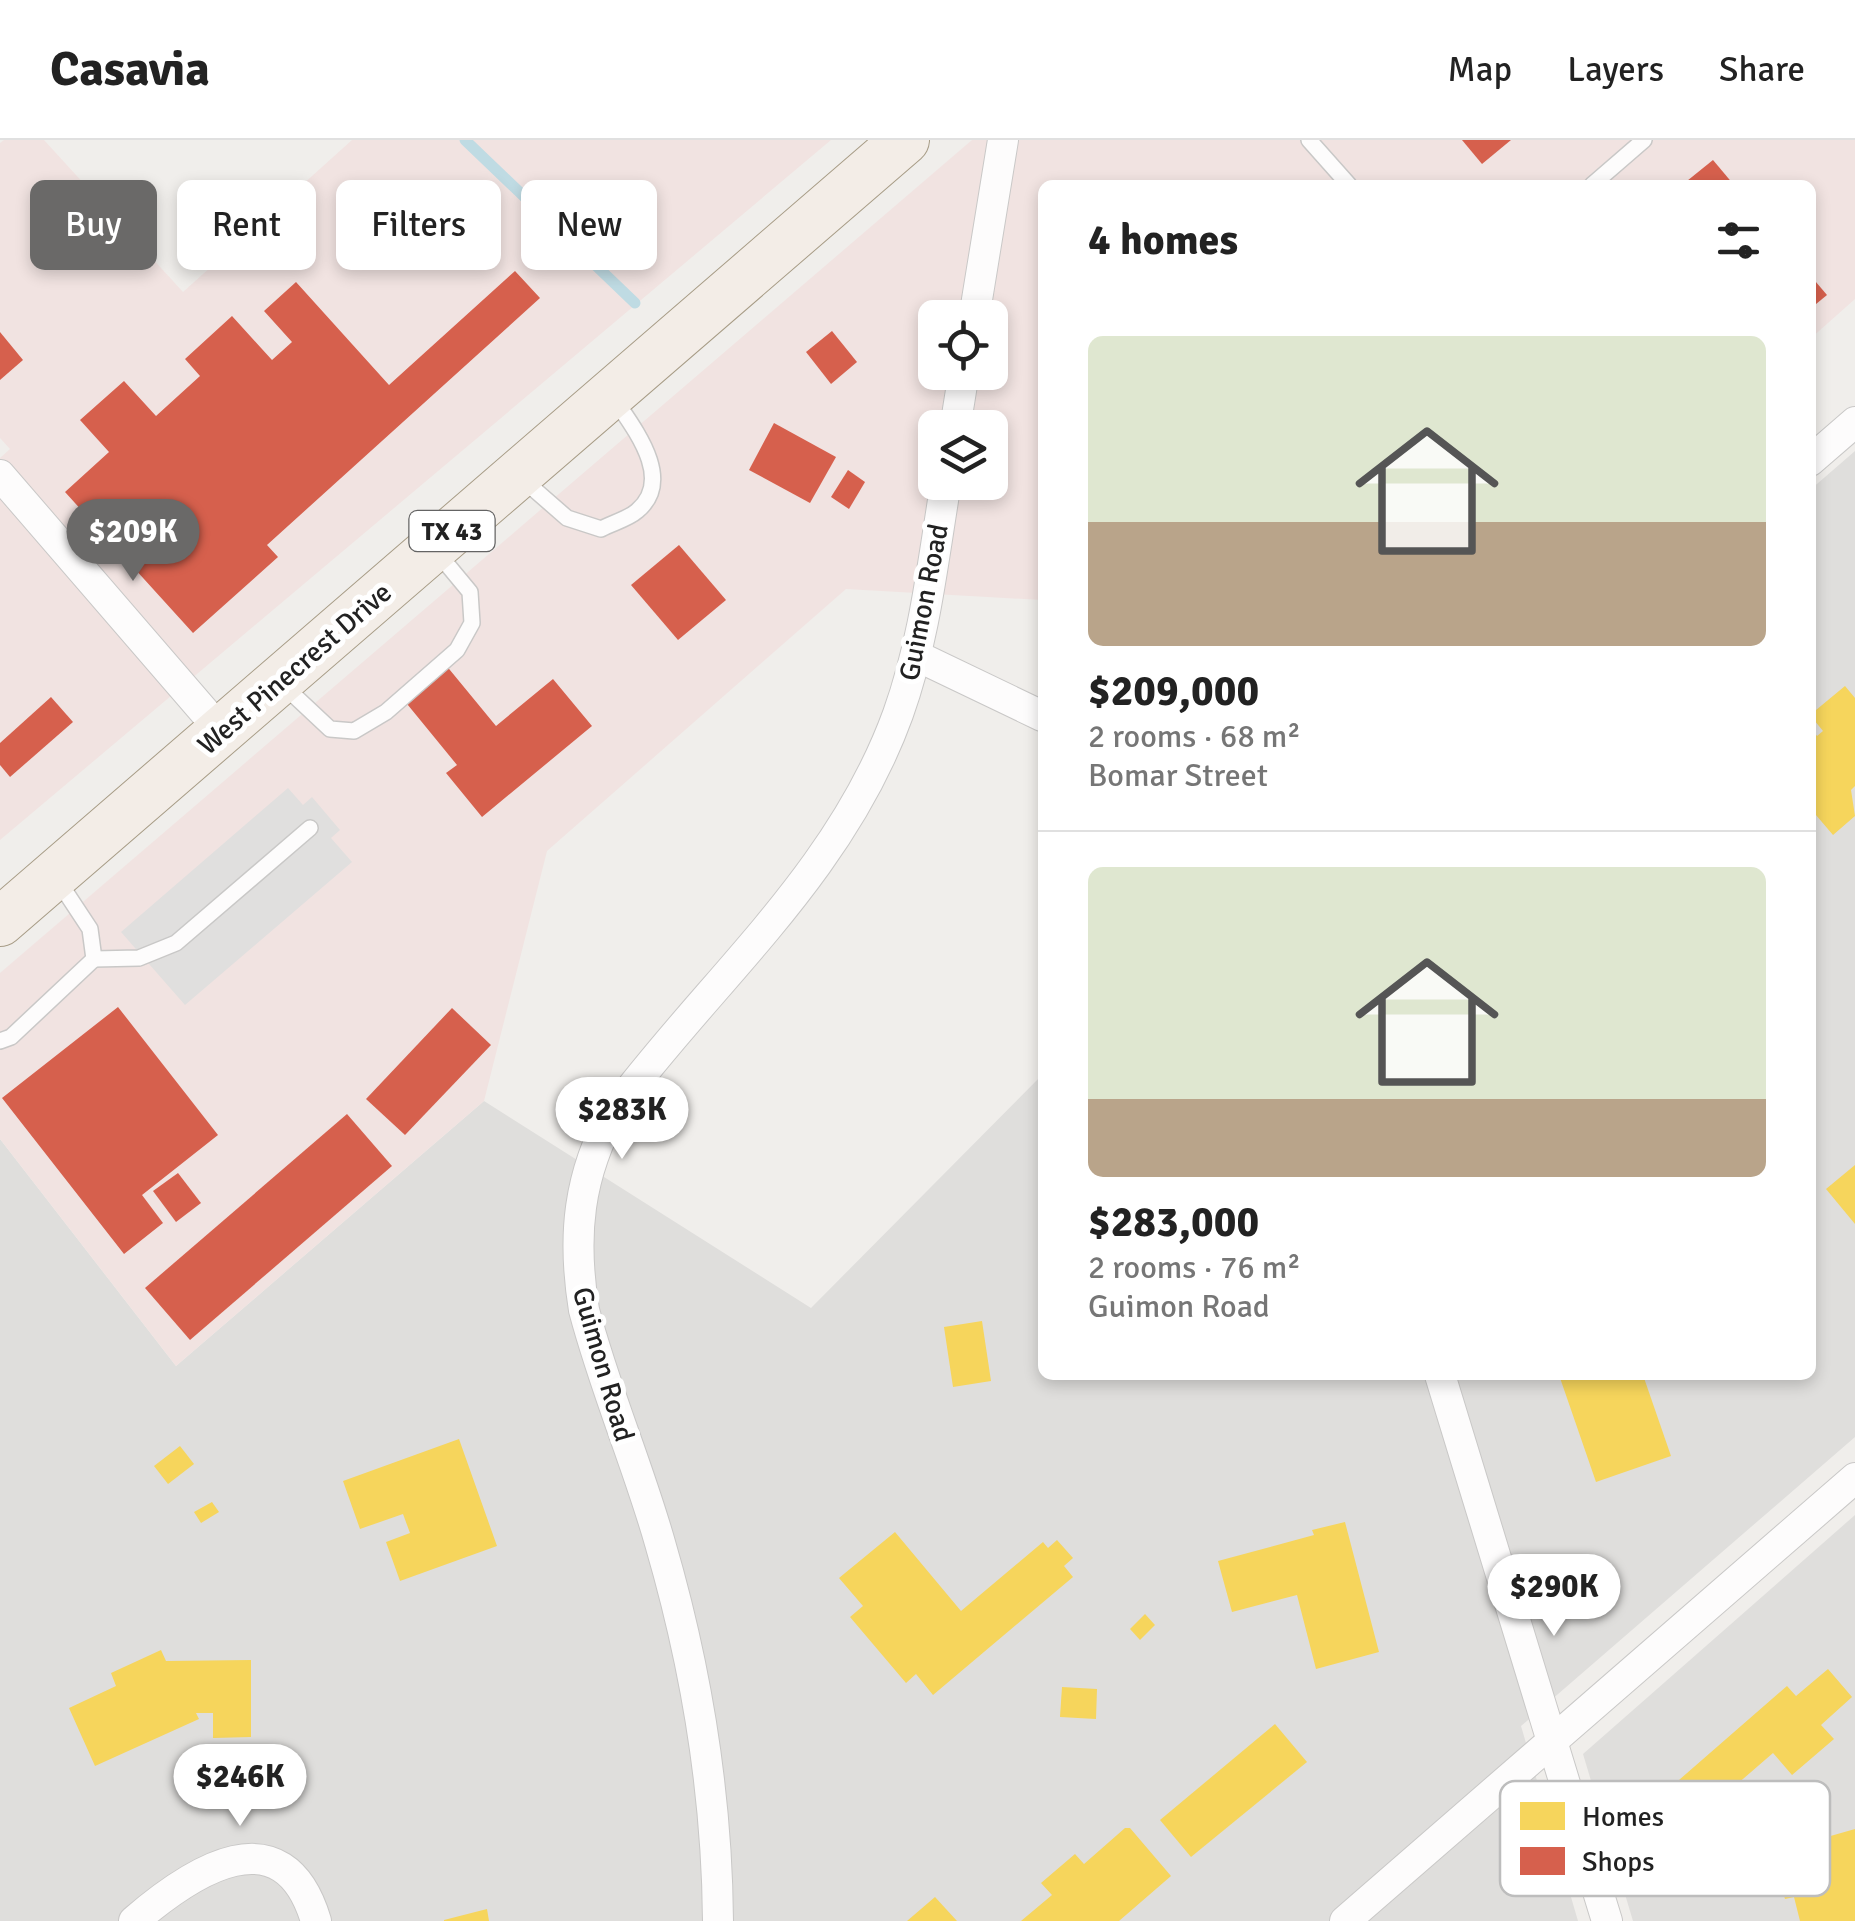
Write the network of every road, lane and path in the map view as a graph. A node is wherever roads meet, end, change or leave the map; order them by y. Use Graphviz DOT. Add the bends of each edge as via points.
graph roads {
  1 [pos="905,140"];
  2 [pos="1003,140"];
  3 [pos="1309,140"];
  4 [pos="1644,140"];
  5 [pos="1345,180"];
  6 [pos="1598,180"];
  7 [pos="977,300"];
  8 [pos="611,394"];
  9 [pos="1855,422"];
  10 [pos="1816,456"];
  11 [pos="517,474"];
  12 [pos="0,475"];
  13 [pos="943,500"];
  14 [pos="434,547"];
  15 [pos="917,656"];
  16 [pos="279,681"];
  17 [pos="1038,714"];
  18 [pos="221,731"];
  19 [pos="310,828"];
  20 [pos="54,875"];
  21 [pos="0,922"];
  22 [pos="94,958"];
  23 [pos="0,1041"];
  24 [pos="1442,1380"];
  25 [pos="1855,1478"];
  26 [pos="1554,1740"];
  27 [pos="1507,1781"];
  28 [pos="1566,1781"];
  29 [pos="1500,1787"];
  30 [pos="1600,1896"];
  31 [pos="134,1921"];
  32 [pos="316,1921"];
  33 [pos="718,1921"];
  34 [pos="1345,1921"];
  35 [pos="1607,1921"];
  1 -- 8 [label="main road, West Pinecrest Drive / TX 43"];
  2 -- 7 [label="street"];
  3 -- 5 [label="lane"];
  4 -- 6 [label="lane"];
  8 -- 11 [label="main road, West Pinecrest Drive / TX 43"];
  8 -- 11 [label="lane" via="647,448 652,484 639,510 601,529 567,518"];
  9 -- 10 [label="street"];
  11 -- 14 [label="main road, West Pinecrest Drive / TX 43"];
  12 -- 18 [label="street"];
  13 -- 15 [label="street, Guimon Road"];
  14 -- 16 [label="main road, West Pinecrest Drive / TX 43"];
  14 -- 16 [label="lane" via="470,592 472,623 457,650 386,712 354,731 330,728"];
  15 -- 17 [label="street"];
  15 -- 33 [label="street, Guimon Road" via="897,718 834,838 752,950 616,1109 597,1142 578,1204 584,1310 660,1541 694,1673"];
  16 -- 18 [label="main road, West Pinecrest Drive / TX 43"];
  18 -- 20 [label="main road, West Pinecrest Drive / TX 43"];
  19 -- 22 [label="lane" via="176,943 139,958"];
  20 -- 21 [label="main road, West Pinecrest Drive / TX 43"];
  20 -- 22 [label="lane" via="90,929"];
  22 -- 23 [label="lane"];
  24 -- 26 [label="street"];
  25 -- 26 [label="street"];
  26 -- 27 [label="street"];
  26 -- 28 [label="street"];
  29 -- 34 [label="street"];
  30 -- 35 [label="street"];
  31 -- 32 [label="street" via="206,1869 230,1859 259,1859 300,1885"];
}
